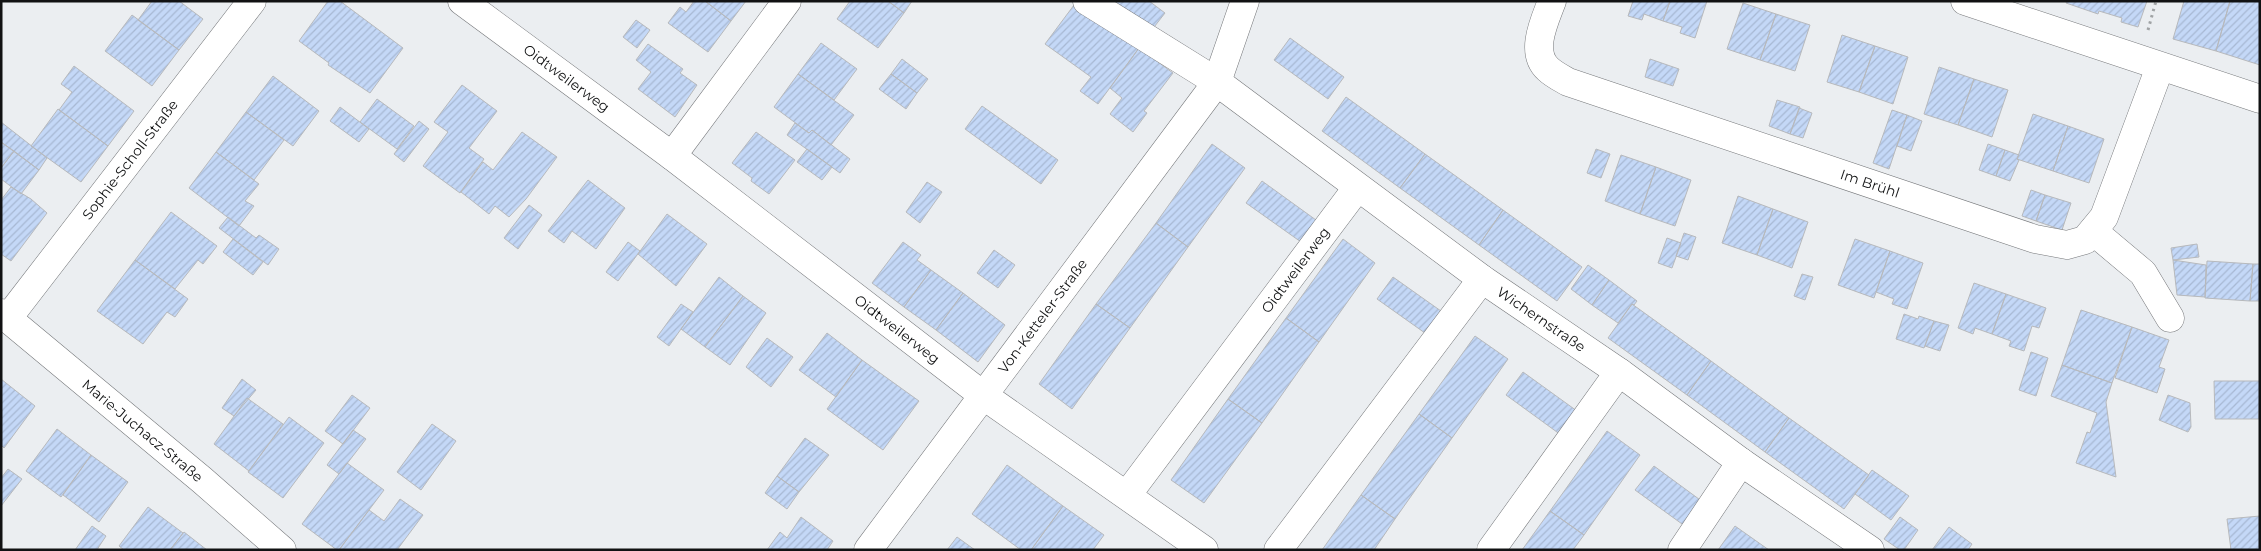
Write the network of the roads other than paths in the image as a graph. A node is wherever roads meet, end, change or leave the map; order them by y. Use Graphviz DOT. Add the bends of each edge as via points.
graph roads {
  1 [pos="252,1"];
  2 [pos="462,1"];
  3 [pos="787,1"];
  4 [pos="1087,1"];
  5 [pos="1245,1"];
  6 [pos="1552,1"];
  7 [pos="1965,1"];
  8 [pos="2160,67"];
  9 [pos="1218,82"];
  10 [pos="2260,99"];
  11 [pos="672,156"];
  12 [pos="1357,188"];
  13 [pos="2093,231"];
  14 [pos="1482,279"];
  15 [pos="5,316"];
  16 [pos="2170,318"];
  17 [pos="1619,372"];
  18 [pos="984,396"];
  19 [pos="1742,462"];
  20 [pos="1127,496"];
  21 [pos="282,550"];
  22 [pos="868,550"];
  23 [pos="1204,550"];
  24 [pos="1278,550"];
  25 [pos="1492,550"];
  26 [pos="1682,550"];
  27 [pos="1870,550"];
  1 -- 15 [label="street, Sophie-Scholl-Straße"];
  2 -- 11 [label="street, Oidtweilerweg"];
  3 -- 11 [label="street"];
  4 -- 9 [label="street"];
  5 -- 9 [label="street, Von-Ketteler-Straße"];
  6 -- 13 [label="street, Im Brühl" via="1538,48 1546,68 1568,82 2035,239 2067,244 2085,240"];
  7 -- 8 [label="street"];
  8 -- 10 [label="street"];
  8 -- 13 [label="street, Im Brühl" via="2104,217"];
  9 -- 12 [label="street, Wichernstraße"];
  9 -- 18 [label="street, Von-Ketteler-Straße"];
  11 -- 18 [label="street, Oidtweilerweg"];
  12 -- 14 [label="street, Wichernstraße"];
  12 -- 20 [label="street, Oidtweilerweg"];
  13 -- 16 [label="street" via="2143,273"];
  14 -- 17 [label="street, Wichernstraße"];
  14 -- 24 [label="street"];
  15 -- 21 [label="street, Marie-Juchacz-Straße"];
  17 -- 19 [label="street, Wichernstraße"];
  17 -- 25 [label="street"];
  18 -- 20 [label="street, Oidtweilerweg"];
  18 -- 22 [label="street, Von-Ketteler-Straße"];
  19 -- 26 [label="street"];
  19 -- 27 [label="street, Wichernstraße"];
  20 -- 23 [label="street, Oidtweilerweg"];
}
